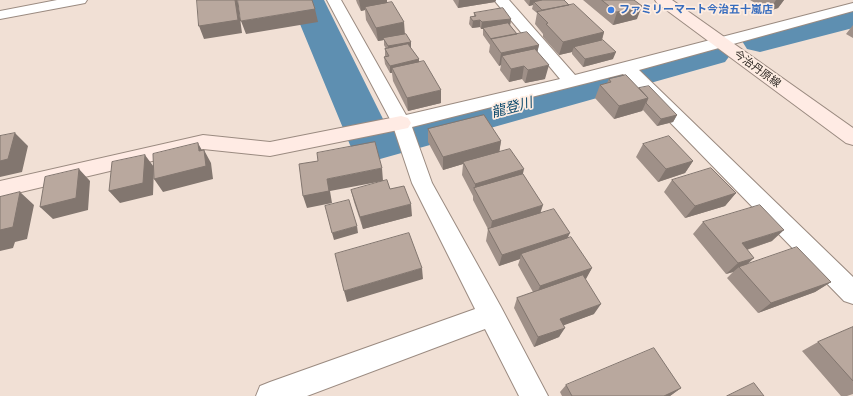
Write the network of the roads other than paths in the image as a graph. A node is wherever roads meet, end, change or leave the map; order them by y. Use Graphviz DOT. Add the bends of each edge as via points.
graph roads {
  1 [pos="80,0"];
  2 [pos="334,0"];
  3 [pos="501,0"];
  4 [pos="662,0"];
  5 [pos="853,7"];
  6 [pos="0,16"];
  7 [pos="719,42"];
  8 [pos="627,68"];
  9 [pos="572,81"];
  10 [pos="401,123"];
  11 [pos="853,138"];
  12 [pos="0,189"];
  13 [pos="853,292"];
  14 [pos="492,315"];
  15 [pos="270,396"];
  16 [pos="534,396"];
  1 -- 6 [label="street"];
  2 -- 10 [label="street"];
  3 -- 9 [label="street"];
  4 -- 7 [label="street, 今治丹原線"];
  5 -- 7 [label="street"];
  7 -- 8 [label="street"];
  7 -- 11 [label="street, 今治丹原線"];
  8 -- 9 [label="street"];
  8 -- 13 [label="street"];
  9 -- 10 [label="street"];
  10 -- 12 [label="street" via="270,149 203,142"];
  10 -- 14 [label="street" via="422,183"];
  14 -- 15 [label="street"];
  14 -- 16 [label="street"];
}
